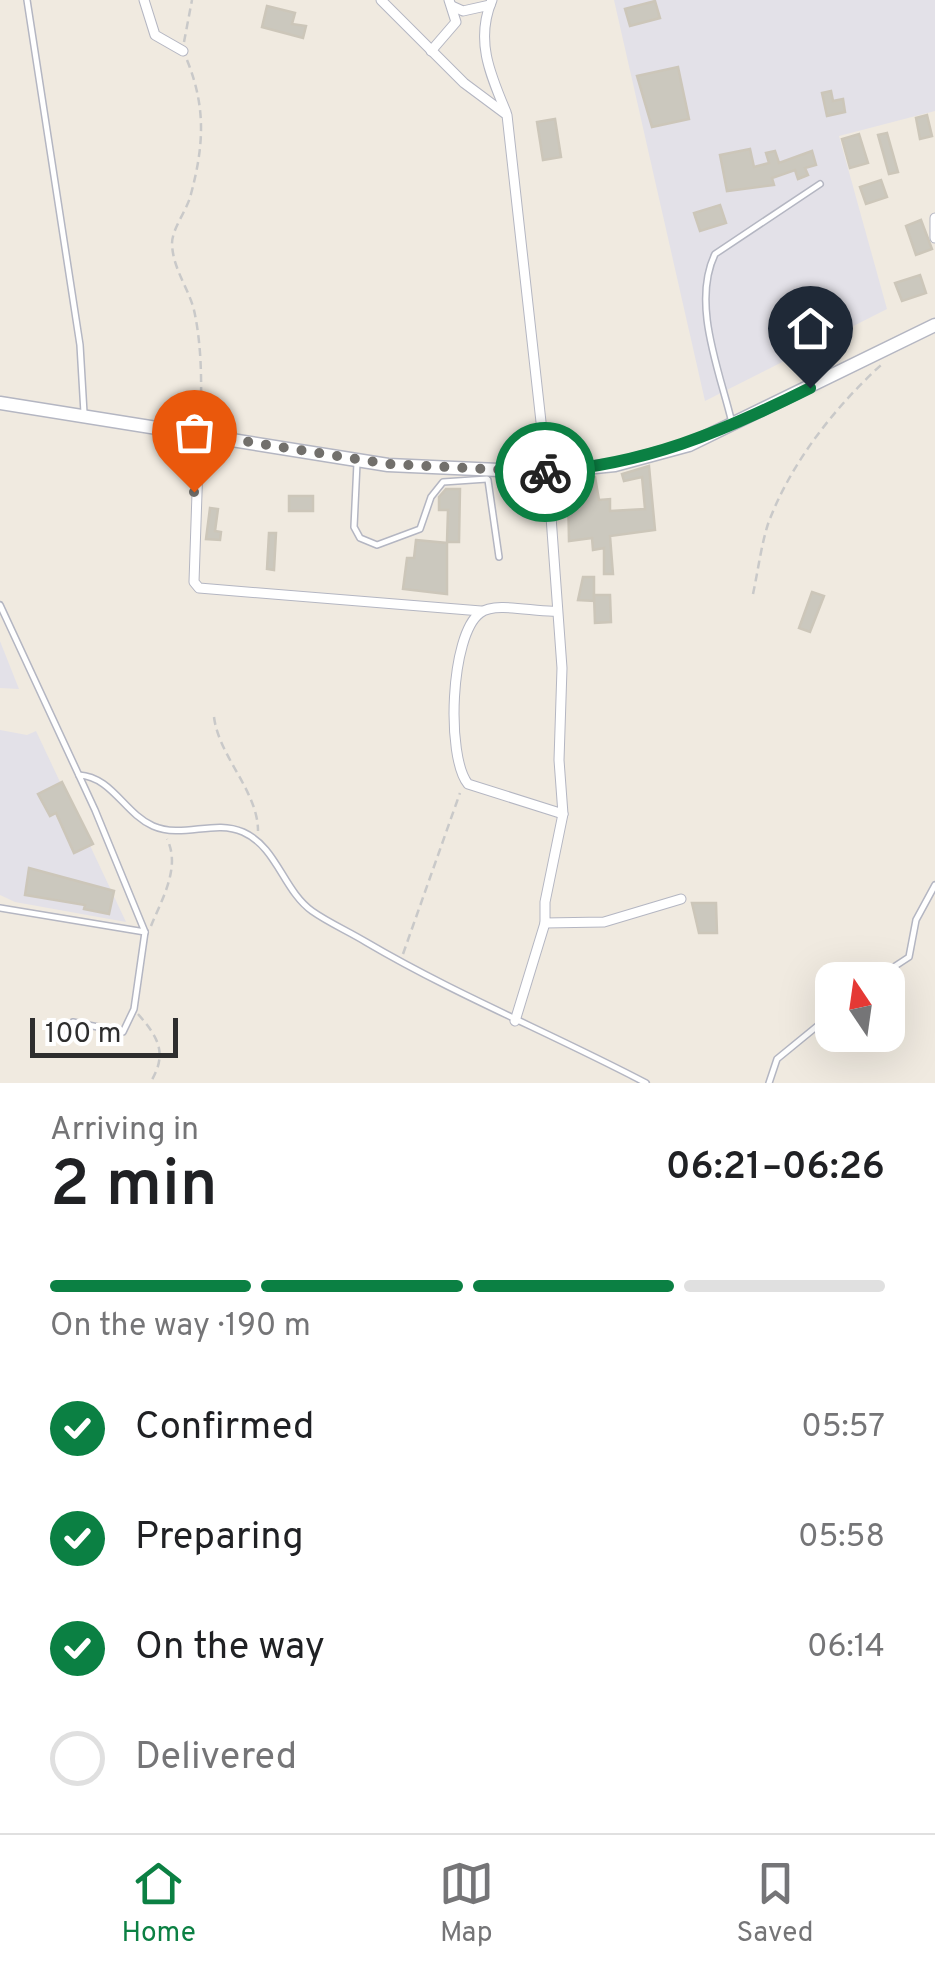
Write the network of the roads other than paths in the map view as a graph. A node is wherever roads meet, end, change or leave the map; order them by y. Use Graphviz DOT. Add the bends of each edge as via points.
graph roads {
  1 [pos="28,0"];
  2 [pos="144,0"];
  3 [pos="380,0"];
  4 [pos="491,2"];
  5 [pos="451,3"];
  6 [pos="183,51"];
  7 [pos="431,51"];
  8 [pos="507,115"];
  9 [pos="820,184"];
  10 [pos="935,218"];
  11 [pos="935,238"];
  12 [pos="935,325"];
  13 [pos="0,402"];
  14 [pos="84,416"];
  15 [pos="732,426"];
  16 [pos="199,434"];
  17 [pos="357,460"];
  18 [pos="546,472"];
  19 [pos="487,476"];
  20 [pos="499,558"];
  21 [pos="0,605"];
  22 [pos="558,611"];
  23 [pos="482,612"];
  24 [pos="79,775"];
  25 [pos="563,814"];
  26 [pos="935,885"];
  27 [pos="681,899"];
  28 [pos="0,908"];
  29 [pos="545,924"];
  30 [pos="145,932"];
  31 [pos="901,962"];
  32 [pos="516,1021"];
  33 [pos="73,1022"];
  34 [pos="815,1028"];
  35 [pos="646,1083"];
  36 [pos="769,1083"];
  1 -- 14 [label="lane" via="80,345"];
  2 -- 6 [label="street" via="155,35"];
  3 -- 7 [label="street"];
  4 -- 5 [label="street" via="463,11"];
  4 -- 8 [label="street" via="482,35"];
  5 -- 7 [label="street" via="456,22"];
  7 -- 8 [label="street"];
  8 -- 18 [label="street"];
  9 -- 15 [label="lane" via="715,254 706,272 708,321"];
  10 -- 11 [label="street"];
  12 -- 15 [label="main road"];
  13 -- 14 [label="main road"];
  14 -- 16 [label="main road"];
  15 -- 18 [label="main road" via="614,465"];
  16 -- 17 [label="main road"];
  16 -- 23 [label="street" via="199,588"];
  17 -- 19 [label="main road"];
  17 -- 19 [label="lane" via="354,527 377,545 420,529 443,482"];
  18 -- 19 [label="main road"];
  18 -- 22 [label="street"];
  19 -- 20 [label="lane"];
  21 -- 24 [label="lane"];
  22 -- 23 [label="street"];
  22 -- 25 [label="street"];
  23 -- 25 [label="street" via="455,659 457,762 468,784"];
  24 -- 30 [label="lane"];
  24 -- 32 [label="lane" via="97,779 161,828 231,828 258,840 303,904 400,964"];
  25 -- 29 [label="street"];
  26 -- 31 [label="lane"];
  27 -- 29 [label="street" via="604,922"];
  28 -- 30 [label="lane"];
  29 -- 32 [label="street"];
  30 -- 33 [label="lane" via="134,1009 123,1032"];
  32 -- 35 [label="lane"];
  34 -- 36 [label="lane" via="777,1059"];
}
